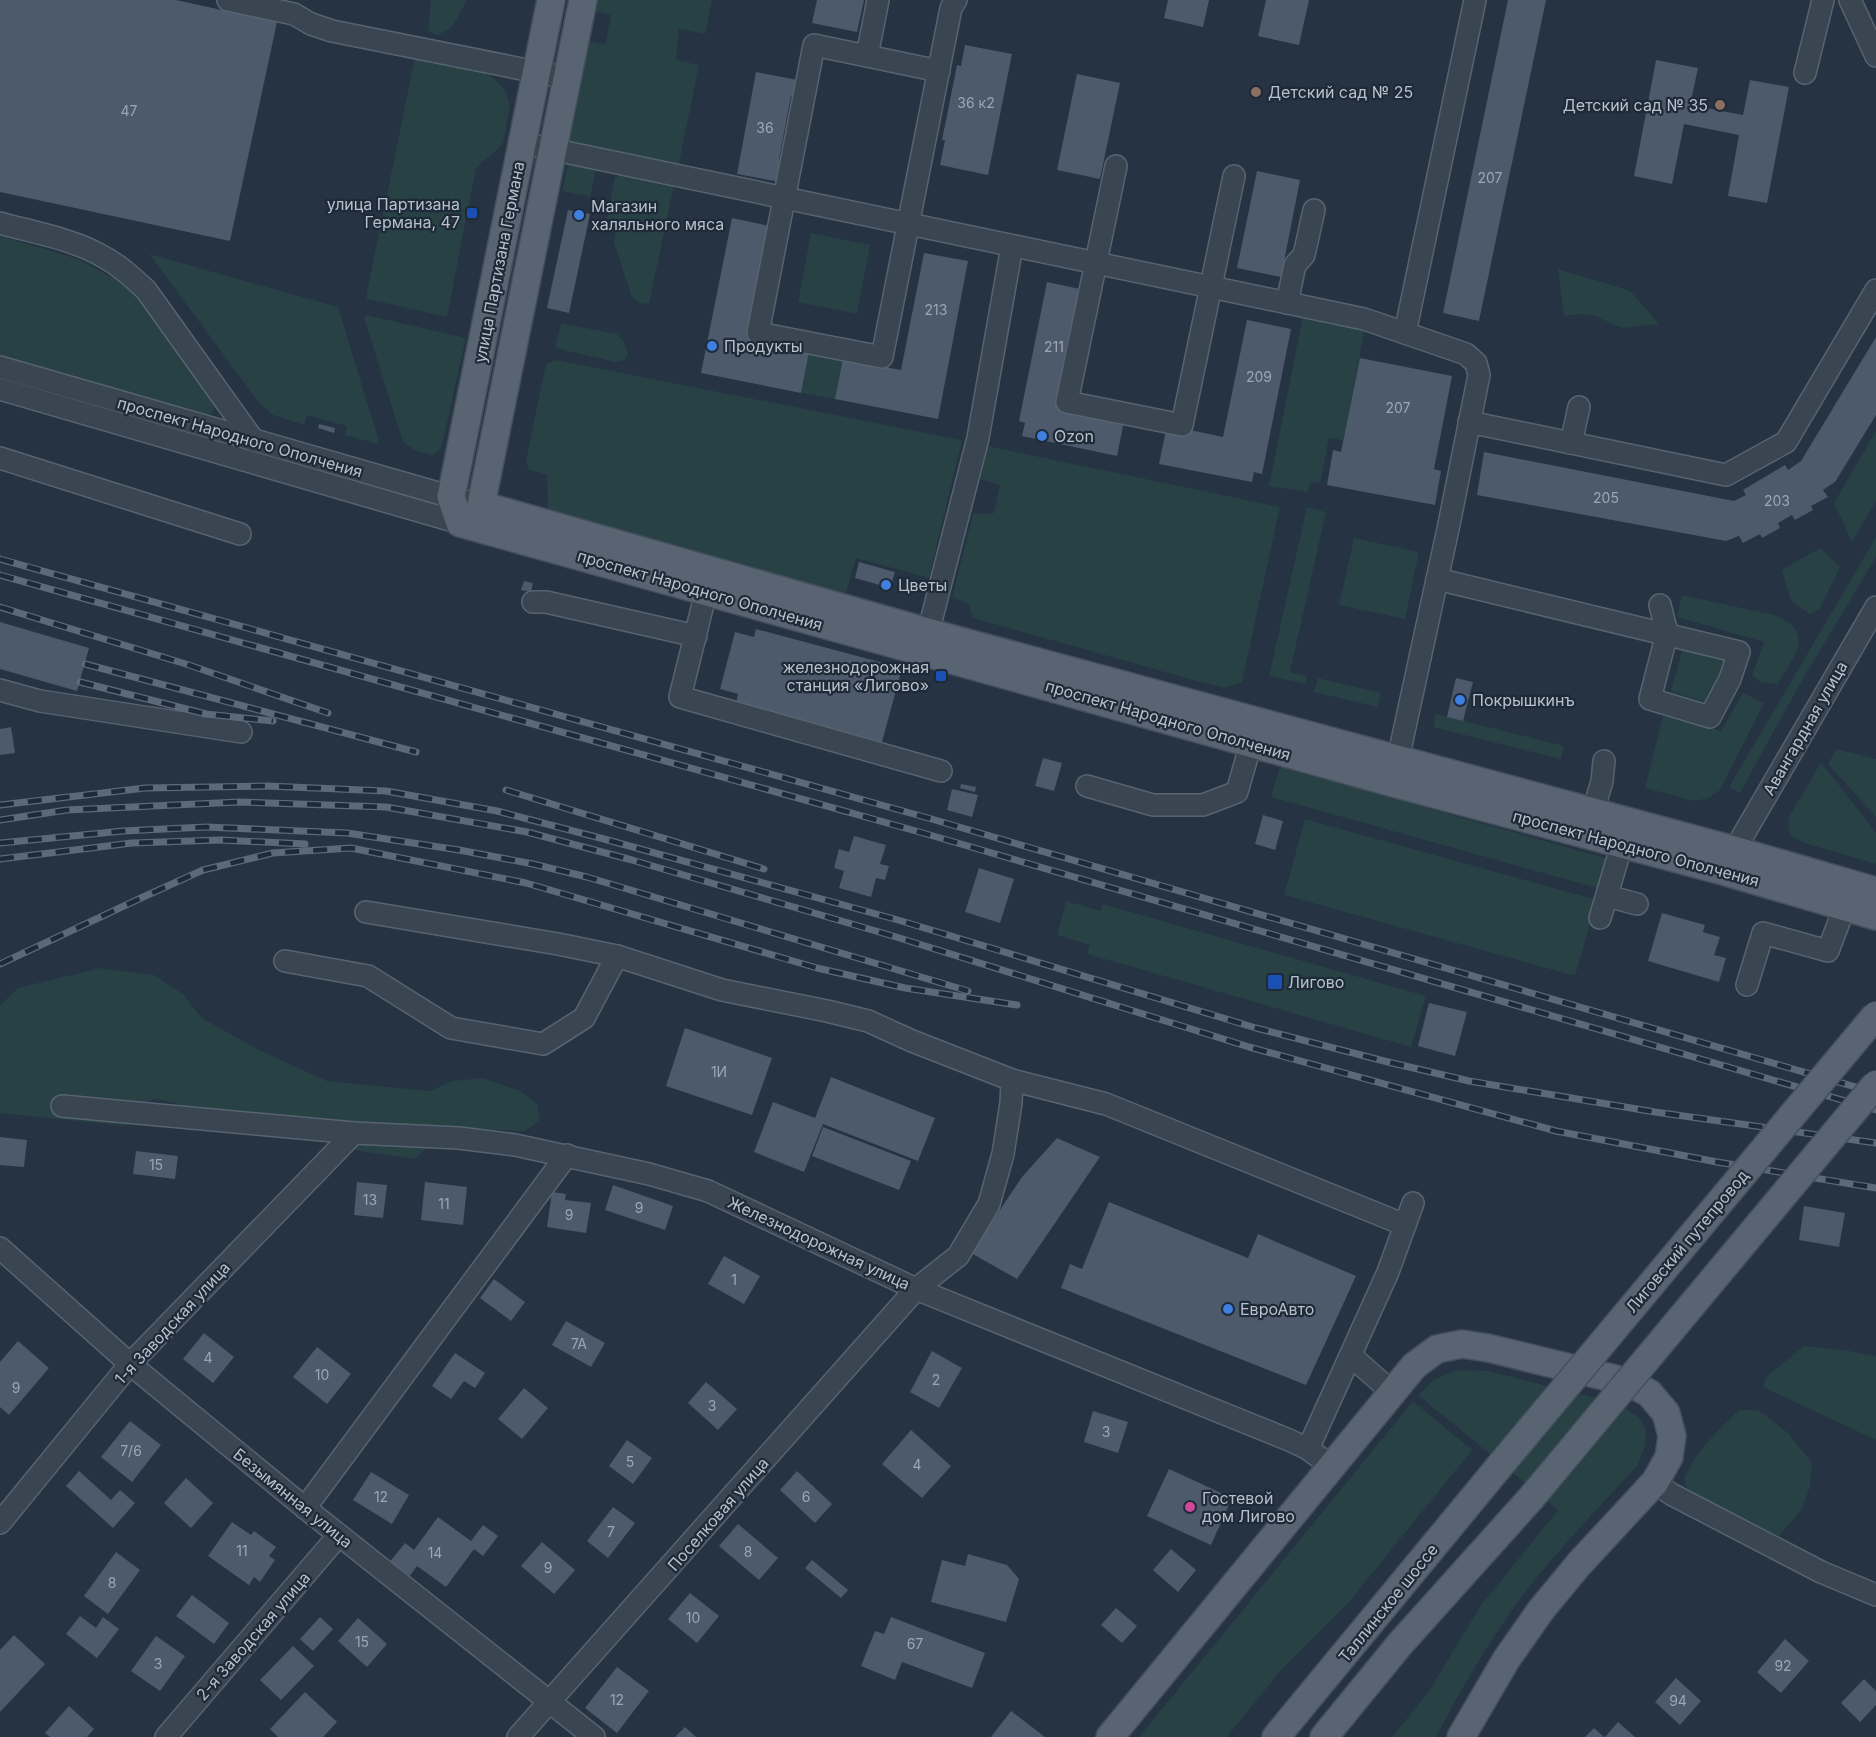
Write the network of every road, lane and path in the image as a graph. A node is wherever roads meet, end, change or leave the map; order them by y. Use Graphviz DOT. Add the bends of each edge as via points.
graph roads {
  1 [pos="228,0"];
  2 [pos="551,0"];
  3 [pos="583,0"];
  4 [pos="878,0"];
  5 [pos="956,0"];
  6 [pos="1475,0"];
  7 [pos="1823,0"];
  8 [pos="1850,0"];
  9 [pos="867,56"];
  10 [pos="1876,56"];
  11 [pos="939,71"];
  12 [pos="537,72"];
  13 [pos="1805,73"];
  14 [pos="567,78"];
  15 [pos="522,143"];
  16 [pos="552,149"];
  17 [pos="1116,166"];
  18 [pos="1234,176"];
  19 [pos="784,198"];
  20 [pos="1314,210"];
  21 [pos="0,223"];
  22 [pos="908,224"];
  23 [pos="1012,246"];
  24 [pos="1096,263"];
  25 [pos="1211,287"];
  26 [pos="1876,290"];
  27 [pos="1287,303"];
  28 [pos="1405,333"];
  29 [pos="0,367"];
  30 [pos="0,389"];
  31 [pos="1579,407"];
  32 [pos="1469,422"];
  33 [pos="254,441"];
  34 [pos="1571,443"];
  35 [pos="0,458"];
  36 [pos="451,497"];
  37 [pos="481,505"];
  38 [pos="460,523"];
  39 [pos="240,534"];
  40 [pos="1437,579"];
  41 [pos="706,592"];
  42 [pos="533,602"];
  43 [pos="1660,605"];
  44 [pos="1876,607"];
  45 [pos="928,633"];
  46 [pos="1667,633"];
  47 [pos="696,636"];
  48 [pos="0,690"];
  49 [pos="241,732"];
  50 [pos="1251,743"];
  51 [pos="1398,759"];
  52 [pos="1604,761"];
  53 [pos="941,771"];
  54 [pos="1087,786"];
  55 [pos="1593,812"];
  56 [pos="1622,844"];
  57 [pos="1728,861"];
  58 [pos="1876,891"];
  59 [pos="1607,896"];
  60 [pos="1637,904"];
  61 [pos="1845,906"];
  62 [pos="366,912"];
  63 [pos="1876,916"];
  64 [pos="1600,918"];
  65 [pos="617,956"];
  66 [pos="285,961"];
  67 [pos="1747,985"];
  68 [pos="1876,1015"];
  69 [pos="1012,1080"];
  70 [pos="1876,1084"];
  71 [pos="62,1106"];
  72 [pos="354,1133"];
  73 [pos="567,1155"];
  74 [pos="1413,1203"];
  75 [pos="1405,1225"];
  76 [pos="0,1248"];
  77 [pos="916,1289"];
  78 [pos="1351,1356"];
  79 [pos="130,1364"];
  80 [pos="1392,1392"];
  81 [pos="1308,1449"];
  82 [pos="1331,1466"];
  83 [pos="1498,1468"];
  84 [pos="1655,1482"];
  85 [pos="305,1508"];
  86 [pos="0,1523"];
  87 [pos="339,1535"];
  88 [pos="1876,1594"];
  89 [pos="549,1701"];
  90 [pos="166,1737"];
  91 [pos="518,1737"];
  92 [pos="594,1737"];
  93 [pos="1110,1737"];
  94 [pos="1276,1737"];
  95 [pos="1324,1737"];
  96 [pos="1461,1737"];
  1 -- 12 [label="street" via="294,14 332,31"];
  2 -- 12 [label="main road, улица Партизана Германа"];
  3 -- 14 [label="main road, улица Партизана Германа"];
  4 -- 9 [label="street"];
  5 -- 11 [label="street"];
  6 -- 28 [label="street"];
  7 -- 13 [label="street"];
  8 -- 10 [label="street"];
  9 -- 11 [label="street"];
  9 -- 19 [label="street" via="814,45"];
  11 -- 22 [label="street"];
  12 -- 14 [label="street"];
  12 -- 15 [label="main road, улица Партизана Германа"];
  14 -- 16 [label="main road, улица Партизана Германа"];
  15 -- 16 [label="street"];
  15 -- 36 [label="main road, улица Партизана Германа"];
  16 -- 19 [label="street"];
  16 -- 37 [label="main road, улица Партизана Германа"];
  17 -- 24 [label="street"];
  18 -- 25 [label="street"];
  19 -- 22 [label="street"];
  19 -- 22 [label="street" via="758,333 882,357"];
  20 -- 27 [label="street"];
  21 -- 33 [label="street" via="80,246 124,270 146,290"];
  22 -- 23 [label="street"];
  23 -- 24 [label="street"];
  23 -- 45 [label="street" via="978,438"];
  24 -- 25 [label="street"];
  24 -- 25 [label="street" via="1067,402 1182,425"];
  25 -- 27 [label="street"];
  26 -- 34 [label="street" via="1786,442 1726,475"];
  27 -- 28 [label="street" via="1364,319"];
  28 -- 32 [label="street" via="1466,354 1476,363 1479,375"];
  29 -- 33 [label="street, проспект Народного Ополчения"];
  30 -- 38 [label="street, проспект Народного Ополчения"];
  31 -- 34 [label="street"];
  32 -- 34 [label="street"];
  32 -- 40 [label="street"];
  33 -- 36 [label="street, проспект Народного Ополчения"];
  35 -- 39 [label="street"];
  36 -- 37 [label="street, проспект Народного Ополчения"];
  36 -- 38 [label="main road"];
  37 -- 38 [label="street"];
  37 -- 45 [label="main road, проспект Народного Ополчения"];
  38 -- 41 [label="main road, проспект Народного Ополчения"];
  40 -- 46 [label="street"];
  40 -- 51 [label="street"];
  41 -- 47 [label="street"];
  41 -- 50 [label="main road, проспект Народного Ополчения"];
  42 -- 47 [label="street"];
  43 -- 46 [label="street"];
  44 -- 57 [label="street, Авангардная улица"];
  45 -- 51 [label="main road, проспект Народного Ополчения"];
  46 -- 46 [label="street" via="1650,699 1710,717 1739,652"];
  47 -- 53 [label="street" via="680,697"];
  48 -- 49 [label="street" via="40,701"];
  50 -- 54 [label="street" via="1237,792 1203,805 1153,805"];
  50 -- 56 [label="main road, проспект Народного Ополчения"];
  51 -- 55 [label="main road, проспект Народного Ополчения"];
  52 -- 55 [label="street"];
  55 -- 57 [label="main road, проспект Народного Ополчения"];
  56 -- 57 [label="main road, проспект Народного Ополчения"];
  56 -- 59 [label="street"];
  57 -- 58 [label="main road, проспект Народного Ополчения"];
  57 -- 61 [label="main road, проспект Народного Ополчения"];
  59 -- 60 [label="street"];
  59 -- 64 [label="street"];
  61 -- 63 [label="main road, проспект Народного Ополчения"];
  61 -- 67 [label="street" via="1828,951 1763,933"];
  62 -- 65 [label="street"];
  65 -- 66 [label="street" via="584,1018 543,1044 451,1028 368,976"];
  65 -- 69 [label="street" via="722,990 868,1021"];
  68 -- 83 [label="main road, Лиговский путепровод, bridge"];
  69 -- 75 [label="street" via="1106,1104"];
  69 -- 77 [label="street, Поселковая улица" via="1003,1154 989,1204 958,1256"];
  70 -- 95 [label="main road, bridge" via="1532,1497 1400,1644"];
  71 -- 72 [label="street, Железнодорожная улица"];
  72 -- 73 [label="street, Железнодорожная улица" via="459,1138"];
  72 -- 79 [label="street, 1-я Заводская улица"];
  73 -- 77 [label="street, Железнодорожная улица" via="708,1191"];
  73 -- 85 [label="street"];
  74 -- 75 [label="street"];
  75 -- 78 [label="street"];
  76 -- 79 [label="street, Безымянная улица"];
  77 -- 81 [label="street, Железнодорожная улица"];
  77 -- 89 [label="street, Поселковая улица"];
  78 -- 80 [label="street"];
  78 -- 81 [label="street"];
  79 -- 85 [label="street, Безымянная улица"];
  79 -- 86 [label="street, 1-я Заводская улица"];
  80 -- 82 [label="main road"];
  80 -- 84 [label="main road" via="1414,1366 1437,1349 1462,1344 1628,1382 1649,1393 1666,1413 1672,1436 1669,1457"];
  81 -- 82 [label="street, Железнодорожная улица"];
  82 -- 93 [label="main road"];
  83 -- 94 [label="main road, Таллинское шоссе"];
  84 -- 88 [label="street" via="1787,1555"];
  84 -- 96 [label="main road" via="1541,1610"];
  85 -- 87 [label="street, Безымянная улица"];
  87 -- 89 [label="street, Безымянная улица"];
  87 -- 90 [label="street, 2-я Заводская улица"];
  89 -- 91 [label="street, Поселковая улица"];
  89 -- 92 [label="street, Безымянная улица"];
}
